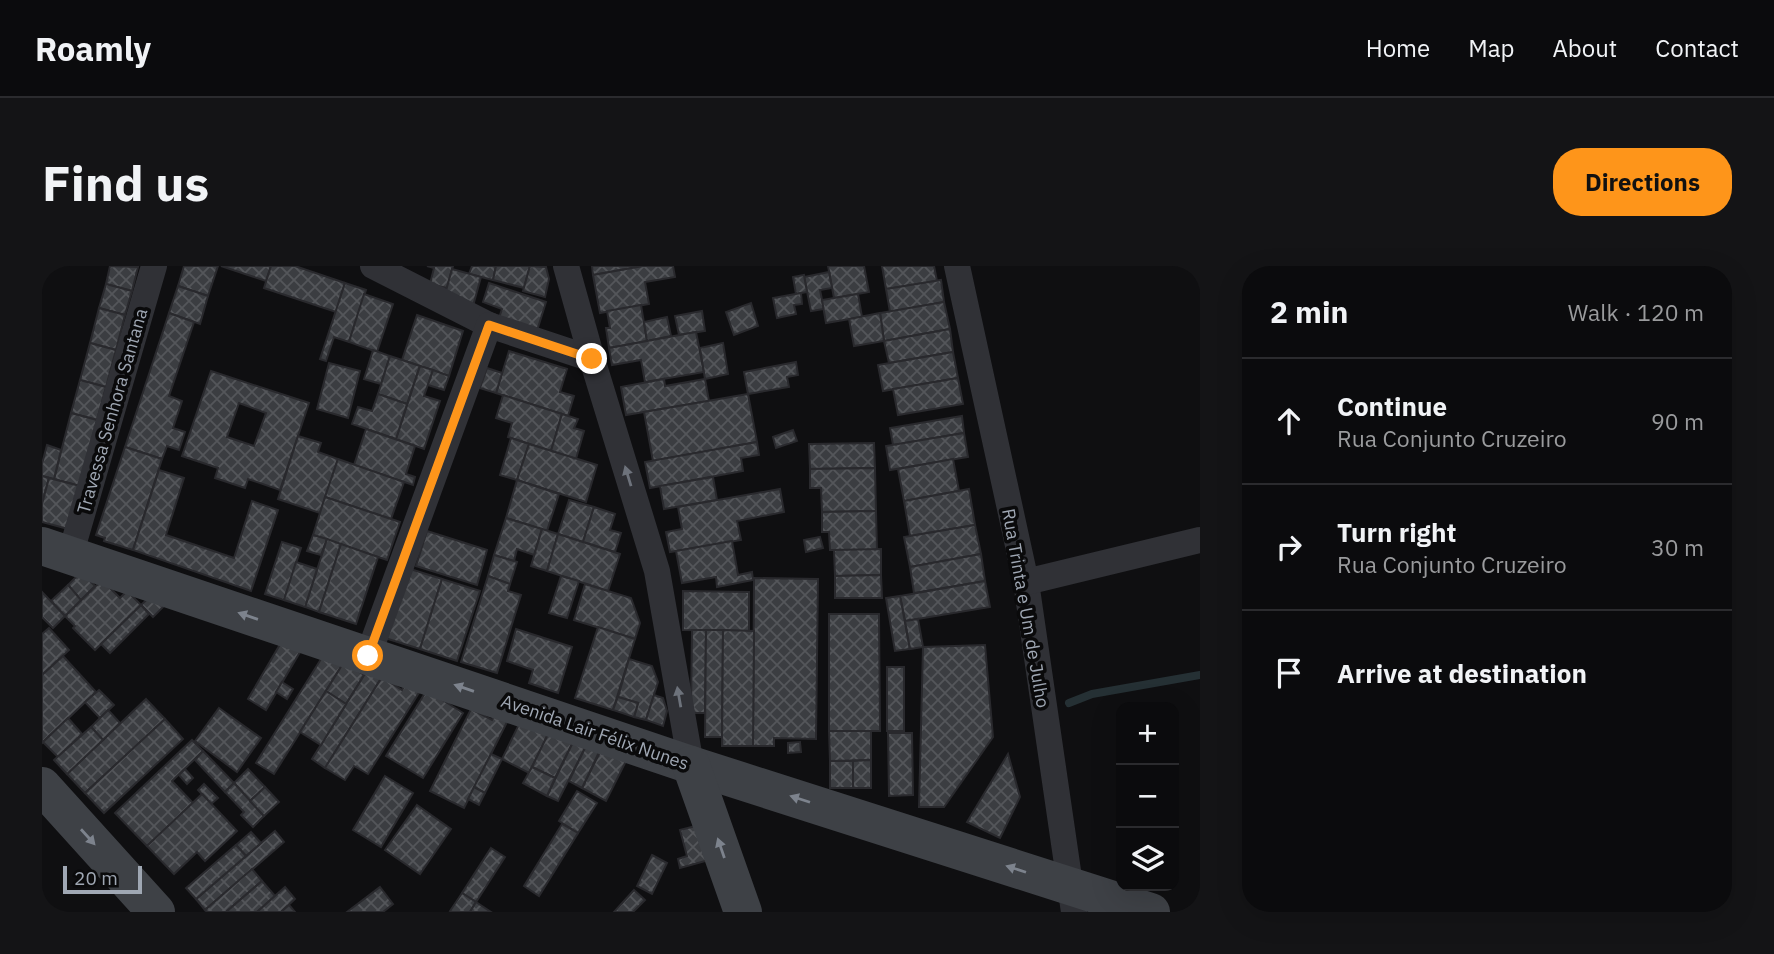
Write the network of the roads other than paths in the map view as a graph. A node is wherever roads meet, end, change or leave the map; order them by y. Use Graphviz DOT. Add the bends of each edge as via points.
graph roads {
  1 [pos="154,266"];
  2 [pos="373,266"];
  3 [pos="566,266"];
  4 [pos="957,266"];
  5 [pos="489,325"];
  6 [pos="592,359"];
  7 [pos="1200,540"];
  8 [pos="56,551"];
  9 [pos="1026,582"];
  10 [pos="368,656"];
  11 [pos="691,765"];
  12 [pos="42,786"];
  13 [pos="1071,899"];
  14 [pos="156,912"];
  15 [pos="743,912"];
  16 [pos="1151,912"];
  1 -- 8 [label="street, Travessa Senhora Santana"];
  2 -- 5 [label="street"];
  3 -- 6 [label="street"];
  4 -- 9 [label="street, Rua Trinta e Um de Julho"];
  5 -- 6 [label="street"];
  5 -- 10 [label="street"];
  11 -- 6 [label="street, one-way" via="657,571"];
  7 -- 9 [label="street"];
  10 -- 8 [label="main road, Avenida Lair Félix Nunes, one-way"];
  9 -- 13 [label="street, Rua Trinta e Um de Julho"];
  11 -- 10 [label="main road, Avenida Lair Félix Nunes, one-way"];
  13 -- 11 [label="main road, Avenida Lair Félix Nunes, one-way"];
  15 -- 11 [label="main road, one-way"];
  12 -- 14 [label="main road, one-way"];
  13 -- 16 [label="main road, Avenida Lair Félix Nunes"];
}
